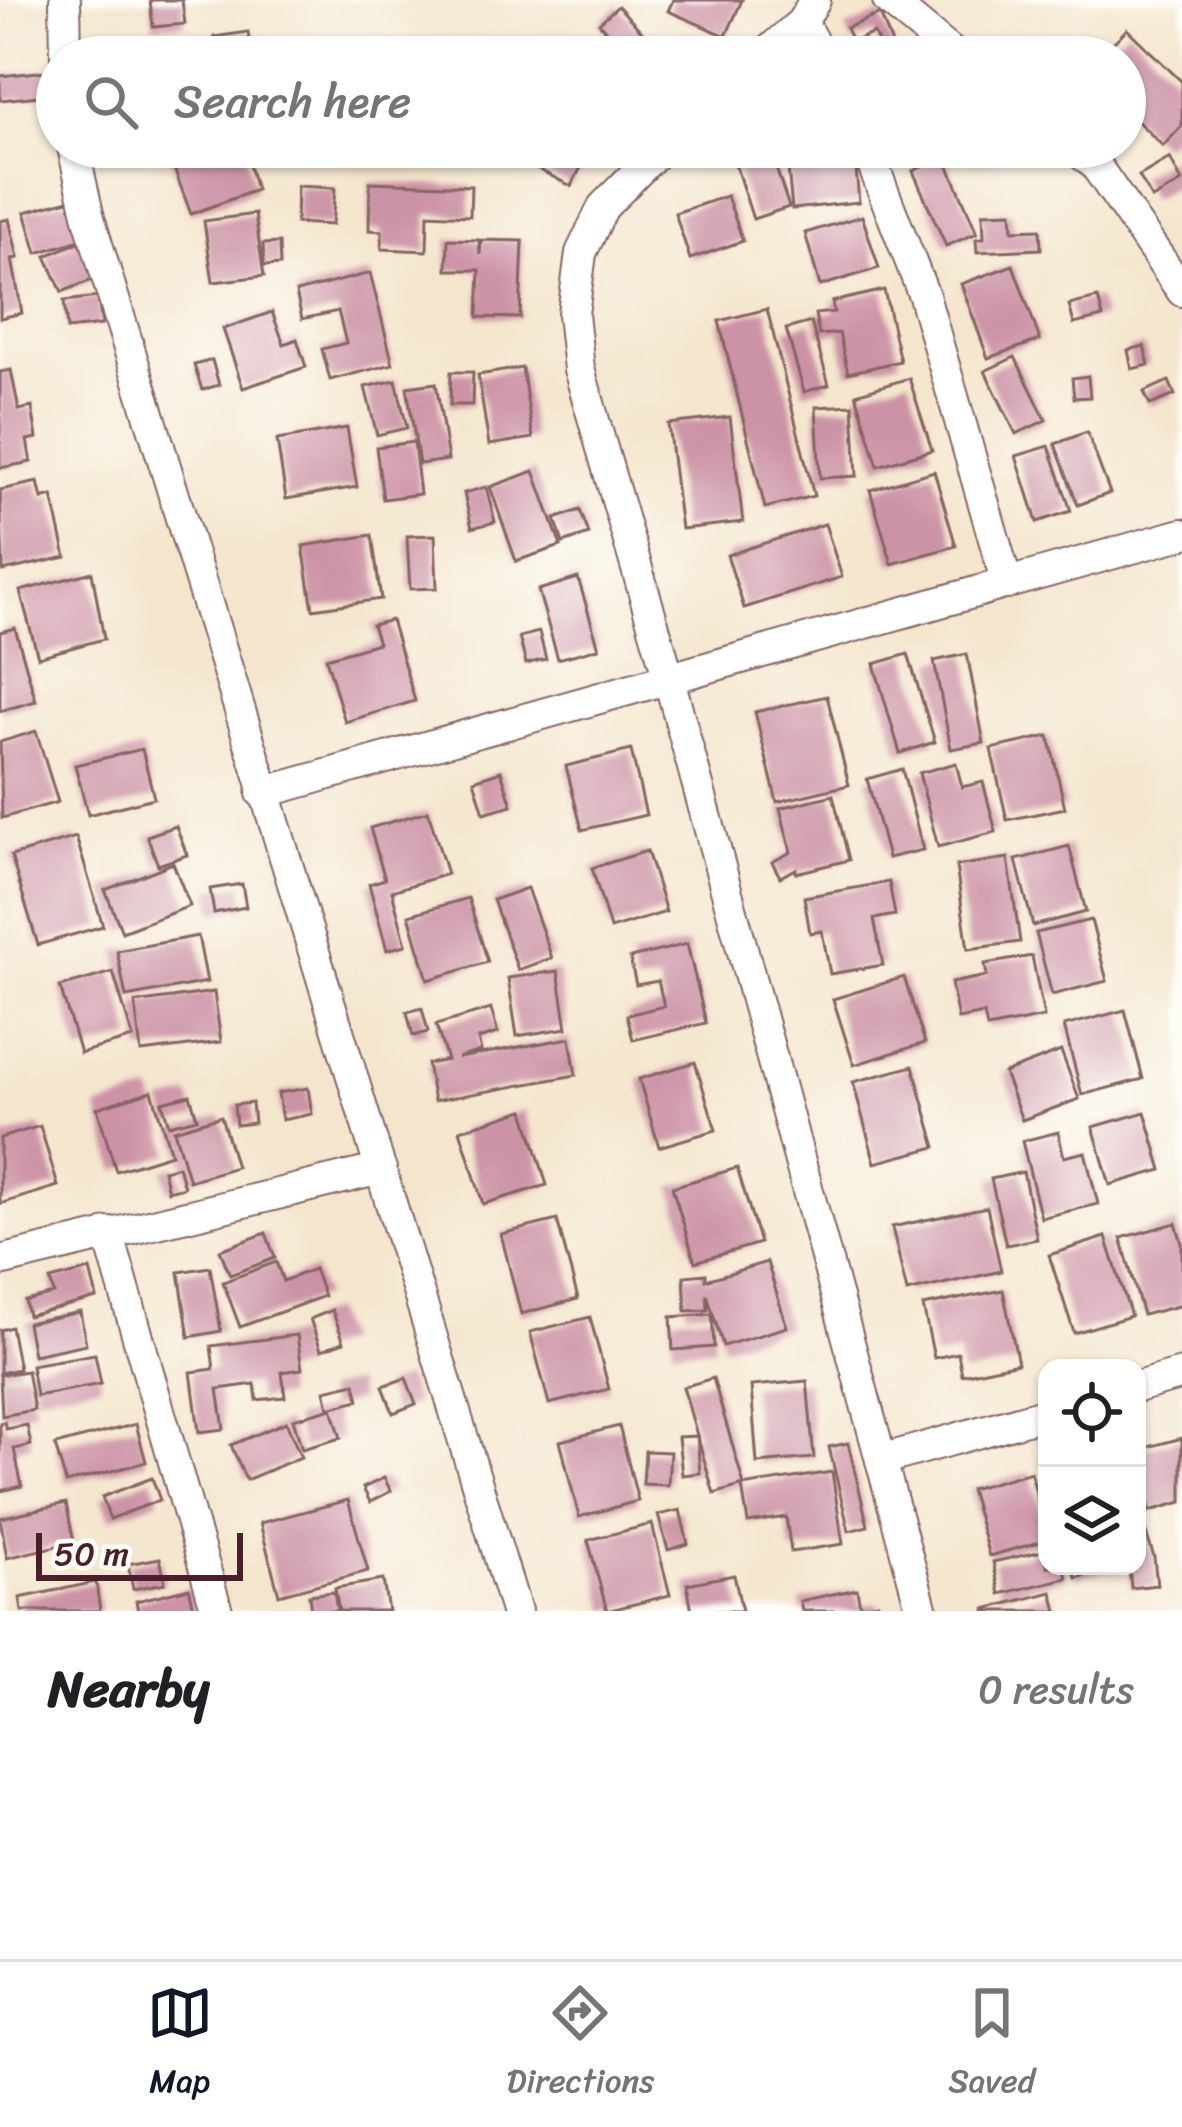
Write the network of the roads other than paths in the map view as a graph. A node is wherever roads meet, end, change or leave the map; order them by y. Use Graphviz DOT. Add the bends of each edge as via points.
graph roads {
  1 [pos="64,0"];
  2 [pos="888,0"];
  3 [pos="808,11"];
  4 [pos="65,36"];
  5 [pos="783,36"];
  6 [pos="932,36"];
  7 [pos="78,168"];
  8 [pos="641,168"];
  9 [pos="874,168"];
  10 [pos="1097,168"];
  11 [pos="1182,291"];
  12 [pos="1182,534"];
  13 [pos="1007,584"];
  14 [pos="669,679"];
  15 [pos="262,794"];
  16 [pos="381,1169"];
  17 [pos="108,1233"];
  18 [pos="0,1262"];
  19 [pos="1182,1374"];
  20 [pos="1146,1384"];
  21 [pos="1038,1416"];
  22 [pos="881,1460"];
  23 [pos="217,1611"];
  24 [pos="516,1611"];
  25 [pos="922,1611"];
  1 -- 4 [label="street"];
  2 -- 6 [label="street"];
  3 -- 5 [label="street"];
  7 -- 15 [label="street"];
  8 -- 14 [label="street" via="603,207 581,254 574,314 580,369"];
  9 -- 13 [label="street" via="924,296"];
  10 -- 11 [label="street"];
  12 -- 13 [label="street"];
  13 -- 14 [label="street"];
  14 -- 15 [label="street"];
  14 -- 22 [label="street"];
  15 -- 16 [label="street"];
  16 -- 17 [label="street"];
  16 -- 24 [label="street"];
  17 -- 18 [label="street"];
  17 -- 23 [label="street"];
  19 -- 20 [label="street"];
  21 -- 22 [label="street"];
  22 -- 25 [label="street"];
}
